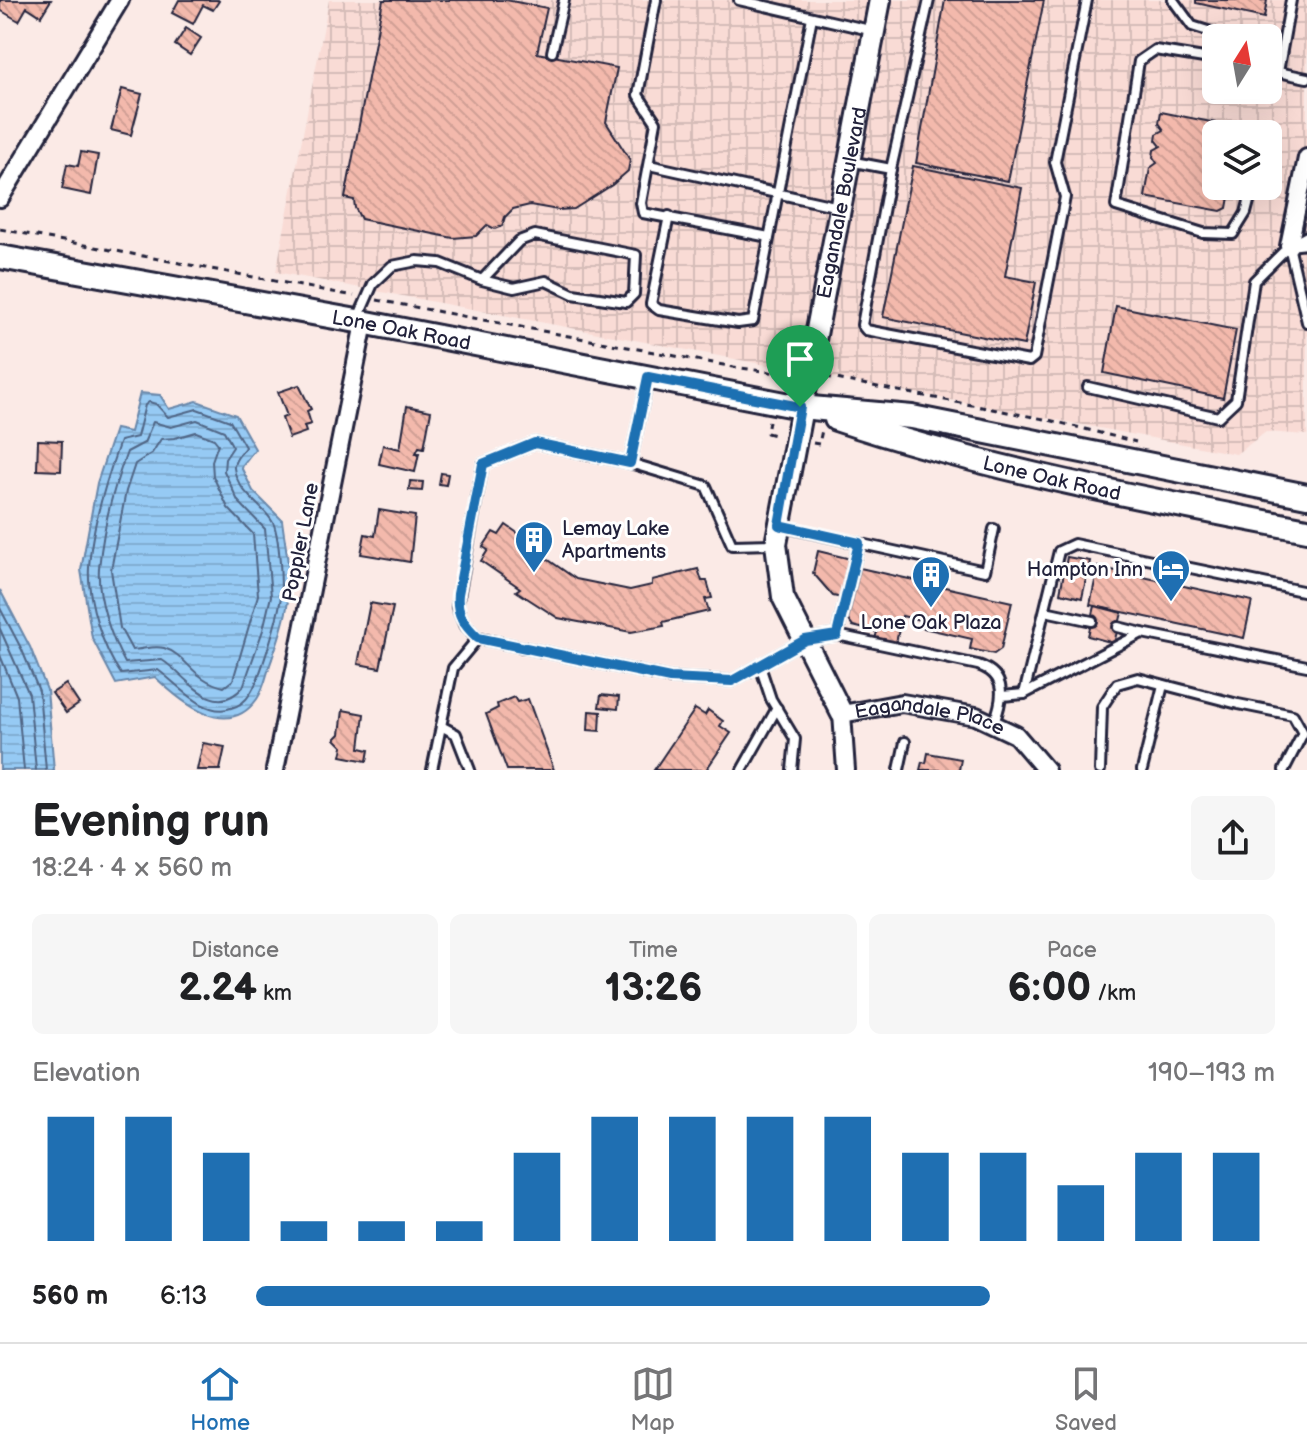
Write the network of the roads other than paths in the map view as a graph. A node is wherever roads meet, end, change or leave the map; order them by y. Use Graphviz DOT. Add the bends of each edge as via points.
graph roads {
  1 [pos="120,0"];
  2 [pos="564,0"];
  3 [pos="656,0"];
  4 [pos="739,0"];
  5 [pos="880,0"];
  6 [pos="929,0"];
  7 [pos="1087,0"];
  8 [pos="1173,0"];
  9 [pos="1291,0"];
  10 [pos="812,17"];
  11 [pos="1202,29"];
  12 [pos="874,31"];
  13 [pos="1282,49"];
  14 [pos="552,52"];
  15 [pos="1202,58"];
  16 [pos="1282,73"];
  17 [pos="1307,78"];
  18 [pos="1307,158"];
  19 [pos="849,161"];
  20 [pos="649,165"];
  21 [pos="891,169"];
  22 [pos="778,193"];
  23 [pos="0,198"];
  24 [pos="1249,200"];
  25 [pos="840,207"];
  26 [pos="669,216"];
  27 [pos="1307,236"];
  28 [pos="769,237"];
  29 [pos="1307,244"];
  30 [pos="1289,246"];
  31 [pos="0,257"];
  32 [pos="482,280"];
  33 [pos="360,322"];
  34 [pos="1307,322"];
  35 [pos="648,377"];
  36 [pos="1088,387"];
  37 [pos="800,407"];
  38 [pos="630,463"];
  39 [pos="1307,496"];
  40 [pos="994,529"];
  41 [pos="1303,530"];
  42 [pos="777,535"];
  43 [pos="859,543"];
  44 [pos="1307,592"];
  45 [pos="1045,611"];
  46 [pos="1092,621"];
  47 [pos="1118,627"];
  48 [pos="1142,633"];
  49 [pos="837,635"];
  50 [pos="478,638"];
  51 [pos="805,640"];
  52 [pos="760,666"];
  53 [pos="1307,666"];
  54 [pos="1163,685"];
  55 [pos="1024,694"];
  56 [pos="1002,696"];
  57 [pos="777,708"];
  58 [pos="842,714"];
  59 [pos="994,723"];
  60 [pos="441,726"];
  61 [pos="905,742"];
  62 [pos="275,770"];
  63 [pos="432,770"];
  64 [pos="470,770"];
  65 [pos="742,770"];
  66 [pos="792,770"];
  67 [pos="846,770"];
  68 [pos="899,770"];
  69 [pos="1046,770"];
  70 [pos="1100,770"];
  71 [pos="1142,770"];
  72 [pos="1284,770"];
  1 -- 23 [label="street"];
  2 -- 14 [label="lane"];
  3 -- 20 [label="lane" via="638,95 656,122"];
  4 -- 10 [label="lane"];
  5 -- 12 [label="street, Eagandale Boulevard"];
  6 -- 21 [label="lane"];
  7 -- 21 [label="lane" via="1055,162 1065,197 1032,359 863,328"];
  8 -- 11 [label="lane" via="1192,26"];
  9 -- 13 [label="lane"];
  10 -- 12 [label="lane"];
  10 -- 22 [label="lane"];
  12 -- 19 [label="street, Eagandale Boulevard"];
  15 -- 24 [label="lane" via="1155,50 1139,61 1116,206 1203,233 1233,234"];
  16 -- 17 [label="lane"];
  18 -- 30 [label="street"];
  19 -- 21 [label="lane"];
  19 -- 25 [label="street, Eagandale Boulevard"];
  20 -- 22 [label="lane"];
  20 -- 26 [label="lane" via="643,213"];
  22 -- 25 [label="lane"];
  22 -- 28 [label="lane"];
  25 -- 37 [label="street, Eagandale Boulevard"];
  26 -- 28 [label="lane"];
  26 -- 28 [label="lane" via="651,304 659,310 753,321"];
  27 -- 30 [label="lane"];
  29 -- 30 [label="lane"];
  30 -- 34 [label="lane"];
  30 -- 36 [label="lane" via="1254,281 1236,400 1218,417"];
  31 -- 33 [label="main road, Lone Oak Road"];
  32 -- 32 [label="lane" via="519,241 535,235 636,255 634,294 626,302 573,294 546,281 514,288"];
  32 -- 33 [label="lane" via="440,263 392,266 373,284"];
  33 -- 35 [label="main road, Lone Oak Road"];
  33 -- 62 [label="street, Poppler Lane"];
  35 -- 37 [label="main road, Lone Oak Road"];
  35 -- 38 [label="lane"];
  37 -- 39 [label="main road, Lone Oak Road" via="912,417"];
  37 -- 41 [label="main road, Lone Oak Road" via="928,449"];
  37 -- 42 [label="street, Eagandale Place"];
  38 -- 42 [label="lane" via="706,486 732,545"];
  38 -- 50 [label="lane" via="535,443 483,464 457,600 461,619"];
  40 -- 43 [label="lane" via="985,571"];
  42 -- 43 [label="lane"];
  42 -- 51 [label="street, Eagandale Place" via="783,597"];
  43 -- 49 [label="lane"];
  44 -- 45 [label="lane" via="1074,544 1059,551"];
  45 -- 46 [label="lane"];
  45 -- 55 [label="lane"];
  47 -- 48 [label="lane"];
  48 -- 53 [label="lane"];
  48 -- 55 [label="lane"];
  49 -- 51 [label="lane"];
  49 -- 56 [label="lane" via="986,667 996,676"];
  50 -- 52 [label="lane" via="670,678 732,681"];
  50 -- 60 [label="lane" via="453,668"];
  51 -- 52 [label="lane"];
  51 -- 58 [label="street, Eagandale Place"];
  52 -- 57 [label="lane"];
  54 -- 70 [label="lane" via="1138,678 1117,684 1102,707"];
  54 -- 71 [label="lane"];
  54 -- 72 [label="lane" via="1293,715 1303,733"];
  55 -- 56 [label="lane"];
  56 -- 59 [label="lane"];
  57 -- 65 [label="lane"];
  57 -- 66 [label="lane" via="795,739"];
  58 -- 59 [label="street, Eagandale Place" via="902,703"];
  58 -- 67 [label="street, Eagandale Place"];
  59 -- 69 [label="street, Eagandale Place" via="1016,735"];
  60 -- 63 [label="lane"];
  60 -- 64 [label="lane" via="456,734"];
  61 -- 68 [label="lane"];
}
